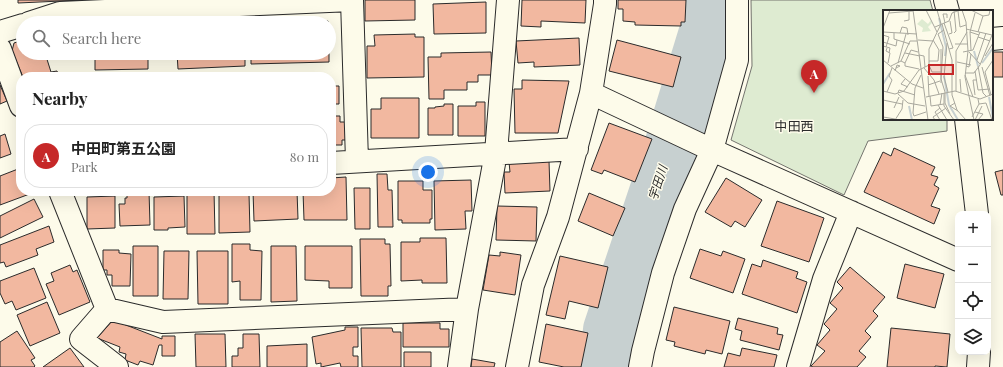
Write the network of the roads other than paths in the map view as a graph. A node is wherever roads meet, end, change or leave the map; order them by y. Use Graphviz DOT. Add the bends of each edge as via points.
graph roads {
  1 [pos="352,0"];
  2 [pos="508,0"];
  3 [pos="605,0"];
  4 [pos="737,0"];
  5 [pos="944,0"];
  6 [pos="948,10"];
  7 [pos="51,16"];
  8 [pos="16,27"];
  9 [pos="0,32"];
  10 [pos="1003,38"];
  11 [pos="993,39"];
  12 [pos="0,48"];
  13 [pos="16,92"];
  14 [pos="591,93"];
  15 [pos="966,120"];
  16 [pos="576,149"];
  17 [pos="712,150"];
  18 [pos="496,153"];
  19 [pos="357,161"];
  20 [pos="336,162"];
  21 [pos="62,196"];
  22 [pos="977,211"];
  23 [pos="851,212"];
  24 [pos="955,259"];
  25 [pos="108,309"];
  26 [pos="467,309"];
  27 [pos="979,355"];
  28 [pos="117,367"];
  29 [pos="459,367"];
  30 [pos="517,367"];
  31 [pos="640,367"];
  32 [pos="798,367"];
  33 [pos="978,367"];
  1 -- 7 [label="street" via="60,13"];
  1 -- 19 [label="street"];
  2 -- 18 [label="street"];
  3 -- 14 [label="street"];
  4 -- 17 [label="street" via="737,60"];
  5 -- 6 [label="street"];
  8 -- 9 [label="street"];
  10 -- 11 [label="street"];
  12 -- 13 [label="street"];
  14 -- 16 [label="street"];
  14 -- 17 [label="street"];
  15 -- 22 [label="street"];
  16 -- 18 [label="street"];
  16 -- 30 [label="street" via="558,217 533,285"];
  17 -- 23 [label="street"];
  17 -- 31 [label="street" via="685,209 663,272"];
  18 -- 19 [label="street"];
  18 -- 26 [label="street"];
  19 -- 20 [label="street"];
  21 -- 25 [label="street"];
  23 -- 24 [label="street"];
  23 -- 32 [label="street" via="824,279"];
  25 -- 26 [label="street" via="164,322"];
  25 -- 28 [label="street" via="80,339"];
  26 -- 29 [label="street"];
  27 -- 33 [label="street"];
}
